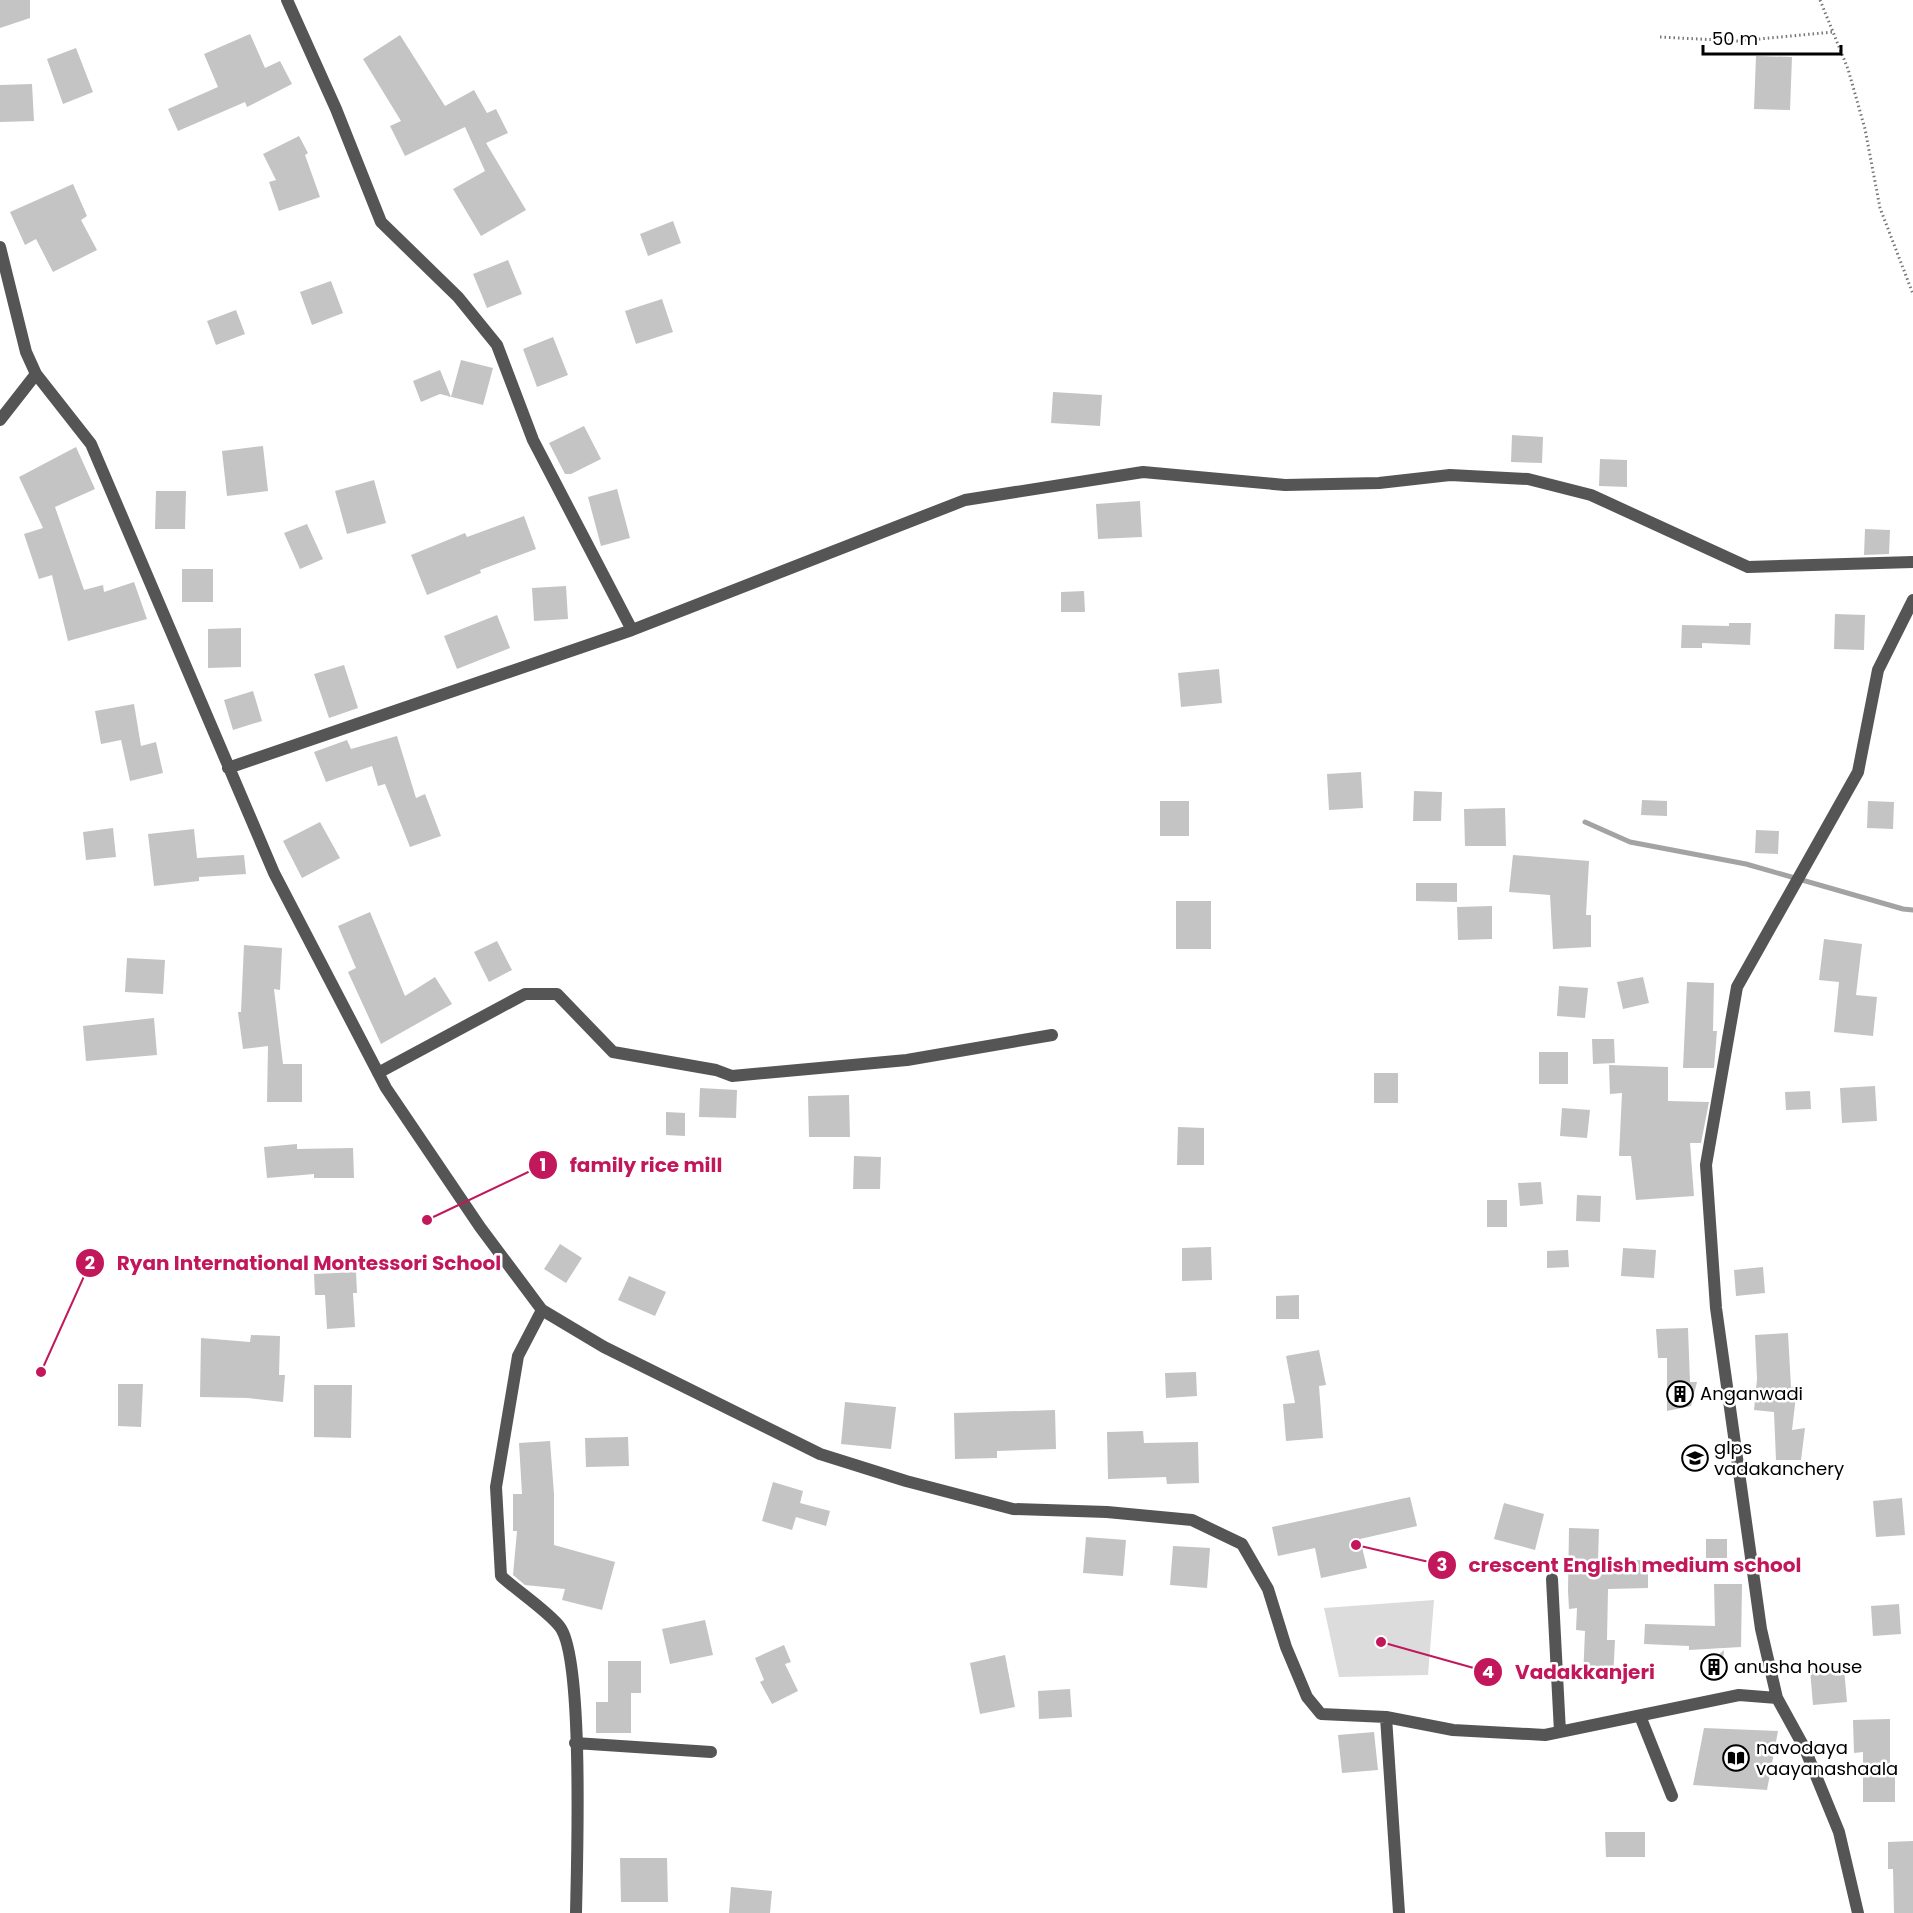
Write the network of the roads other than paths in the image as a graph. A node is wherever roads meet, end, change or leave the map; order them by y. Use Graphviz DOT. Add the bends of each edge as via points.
graph roads {
  1 [pos="287,0"];
  2 [pos="0,247"];
  3 [pos="36,374"];
  4 [pos="0,420"];
  5 [pos="1913,562"];
  6 [pos="1913,600"];
  7 [pos="632,630"];
  8 [pos="228,768"];
  9 [pos="1052,1035"];
  10 [pos="378,1073"];
  11 [pos="542,1310"];
  12 [pos="1552,1579"];
  13 [pos="1778,1698"];
  14 [pos="1640,1716"];
  15 [pos="1386,1717"];
  16 [pos="1560,1732"];
  17 [pos="575,1743"];
  18 [pos="711,1752"];
  19 [pos="1672,1796"];
  20 [pos="576,1913"];
  21 [pos="1399,1913"];
  22 [pos="1858,1913"];
  1 -- 7 [label="street" via="381,222 458,297 497,345 533,440"];
  2 -- 3 [label="street" via="26,352"];
  3 -- 4 [label="street"];
  3 -- 8 [label="street" via="91,444"];
  5 -- 7 [label="street" via="1748,567 1591,495 1528,478 1450,476 1379,483 1285,485 1143,472 965,500"];
  6 -- 13 [label="street" via="1878,670 1858,772 1737,987 1706,1165 1716,1308 1761,1629"];
  7 -- 8 [label="street"];
  8 -- 10 [label="street" via="279,884"];
  9 -- 10 [label="street" via="907,1060 732,1076 612,1052 557,994 525,994"];
  10 -- 11 [label="street" via="480,1227"];
  11 -- 15 [label="street" via="604,1347 820,1454 1013,1509 1192,1520 1242,1544 1268,1589 1307,1696 1321,1714"];
  11 -- 17 [label="street" via="518,1356 496,1487 501,1576 561,1627 573,1670"];
  12 -- 16 [label="street"];
  13 -- 14 [label="street" via="1738,1695"];
  13 -- 22 [label="street" via="1805,1749 1839,1832"];
  14 -- 16 [label="street"];
  14 -- 19 [label="street"];
  15 -- 16 [label="street" via="1453,1730 1545,1735"];
  15 -- 21 [label="street"];
  17 -- 18 [label="street"];
  17 -- 20 [label="street"];
}
